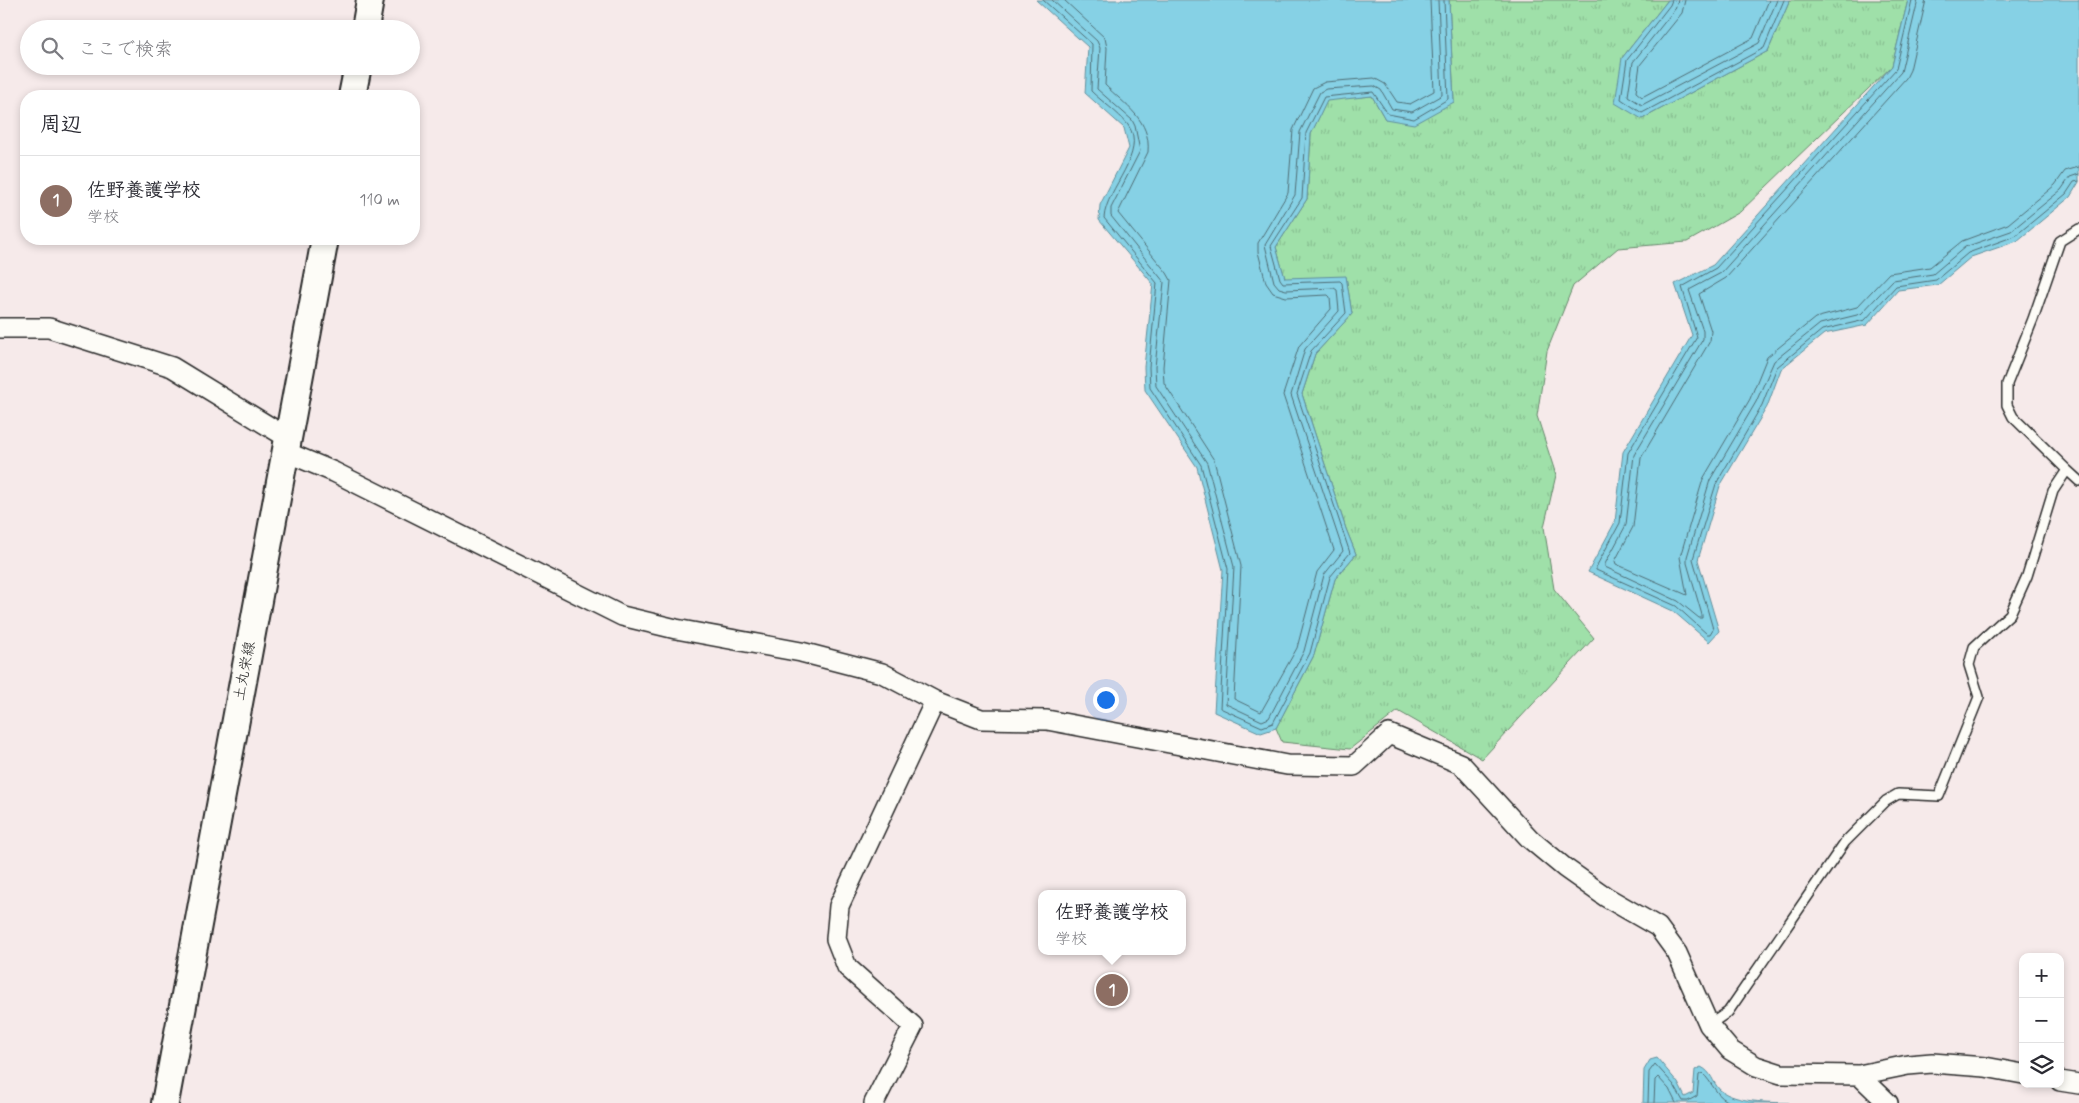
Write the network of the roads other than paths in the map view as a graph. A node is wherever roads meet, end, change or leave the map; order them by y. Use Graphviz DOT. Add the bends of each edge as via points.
graph roads {
  1 [pos="370,0"];
  2 [pos="367,20"];
  3 [pos="356,75"];
  4 [pos="353,90"];
  5 [pos="2079,229"];
  6 [pos="325,245"];
  7 [pos="0,328"];
  8 [pos="287,445"];
  9 [pos="2067,470"];
  10 [pos="2079,481"];
  11 [pos="935,701"];
  12 [pos="1709,1026"];
  13 [pos="2019,1073"];
  14 [pos="1859,1075"];
  15 [pos="2064,1081"];
  16 [pos="2079,1084"];
  17 [pos="165,1103"];
  18 [pos="874,1103"];
  19 [pos="1888,1103"];
  1 -- 2 [label="main road"];
  3 -- 4 [label="main road"];
  5 -- 9 [label="lane" via="2060,241 2007,384 2007,405 2013,417"];
  6 -- 8 [label="main road, 土丸栄線"];
  7 -- 8 [label="street" via="49,328 172,367"];
  8 -- 11 [label="street" via="334,472 622,616 801,652 882,673"];
  8 -- 17 [label="main road, 土丸栄線"];
  9 -- 10 [label="lane"];
  9 -- 12 [label="lane" via="2053,490 2027,576 2010,614 1974,647 1969,665 1979,697 1939,796 1898,794 1886,801 1845,842 1728,1012"];
  11 -- 12 [label="street" via="981,719 1047,720 1287,765 1354,766 1389,734 1461,764 1524,833 1551,856 1606,897 1658,927 1677,953"];
  11 -- 18 [label="street" via="839,906 836,939 847,967 912,1026"];
  12 -- 14 [label="street" via="1730,1050 1756,1066 1781,1074"];
  13 -- 14 [label="street" via="1932,1063"];
  14 -- 19 [label="street"];
  15 -- 16 [label="street"];
}
